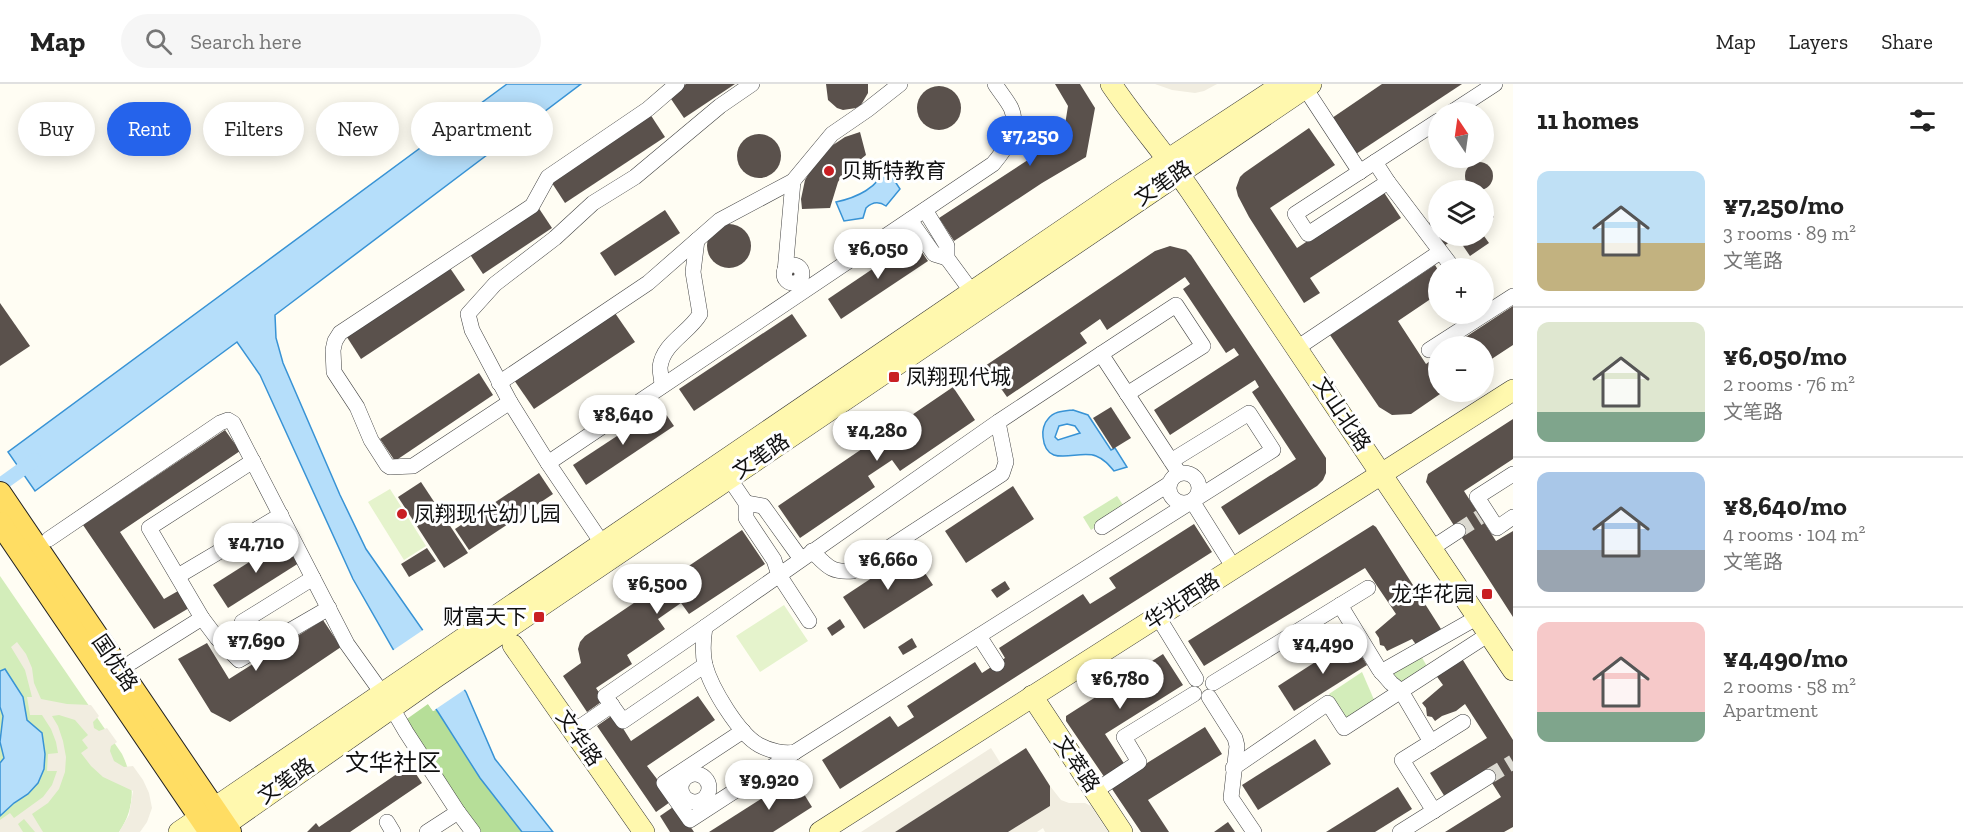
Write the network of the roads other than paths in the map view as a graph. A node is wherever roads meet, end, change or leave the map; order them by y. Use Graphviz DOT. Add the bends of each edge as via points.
graph roads {
  1 [pos="677,84"];
  2 [pos="752,84"];
  3 [pos="900,84"];
  4 [pos="995,84"];
  5 [pos="1112,84"];
  6 [pos="1128,84"];
  7 [pos="1283,84"];
  8 [pos="1495,84"];
  9 [pos="1308,86"];
  10 [pos="1467,102"];
  11 [pos="1428,128"];
  12 [pos="1375,162"];
  13 [pos="1174,166"];
  14 [pos="1360,172"];
  15 [pos="793,182"];
  16 [pos="1388,182"];
  17 [pos="925,210"];
  18 [pos="910,220"];
  19 [pos="697,240"];
  20 [pos="1440,252"];
  21 [pos="947,258"];
  22 [pos="1445,258"];
  23 [pos="802,286"];
  24 [pos="972,292"];
  25 [pos="1513,296"];
  26 [pos="1494,307"];
  27 [pos="1468,324"];
  28 [pos="1451,336"];
  29 [pos="1297,348"];
  30 [pos="1101,354"];
  31 [pos="500,383"];
  32 [pos="662,386"];
  33 [pos="1513,390"];
  34 [pos="1127,394"];
  35 [pos="510,402"];
  36 [pos="998,422"];
  37 [pos="253,461"];
  38 [pos="548,463"];
  39 [pos="1173,473"];
  40 [pos="1382,473"];
  41 [pos="1513,474"];
  42 [pos="729,478"];
  43 [pos="2,497"];
  44 [pos="1191,501"];
  45 [pos="746,503"];
  46 [pos="281,515"];
  47 [pos="1513,517"];
  48 [pos="0,523"];
  49 [pos="1102,527"];
  50 [pos="1458,531"];
  51 [pos="49,539"];
  52 [pos="602,543"];
  53 [pos="1432,548"];
  54 [pos="807,555"];
  55 [pos="1234,568"];
  56 [pos="779,575"];
  57 [pos="178,576"];
  58 [pos="313,578"];
  59 [pos="1368,588"];
  60 [pos="1340,605"];
  61 [pos="329,608"];
  62 [pos="1158,617"];
  63 [pos="202,618"];
  64 [pos="809,621"];
  65 [pos="242,622"];
  66 [pos="1483,626"];
  67 [pos="705,627"];
  68 [pos="979,636"];
  69 [pos="513,645"];
  70 [pos="448,658"];
  71 [pos="132,662"];
  72 [pos="997,664"];
  73 [pos="705,665"];
  74 [pos="1513,670"];
  75 [pos="1381,672"];
  76 [pos="1203,688"];
  77 [pos="1401,691"];
  78 [pos="1032,696"];
  79 [pos="387,700"];
  80 [pos="612,705"];
  81 [pos="1463,722"];
  82 [pos="574,731"];
  83 [pos="743,731"];
  84 [pos="1431,742"];
  85 [pos="795,752"];
  86 [pos="1233,768"];
  87 [pos="685,773"];
  88 [pos="1488,777"];
  89 [pos="1095,791"];
  90 [pos="705,804"];
  91 [pos="1434,811"];
  92 [pos="458,812"];
  93 [pos="216,824"];
  94 [pos="179,832"];
  95 [pos="427,832"];
  96 [pos="473,832"];
  97 [pos="644,832"];
  98 [pos="820,832"];
  99 [pos="1122,832"];
  100 [pos="1254,832"];
  101 [pos="1400,832"];
  1 -- 35 [label="street" via="648,109 548,177 532,206 348,327 335,341 334,372 390,467 413,466"];
  2 -- 31 [label="street" via="635,177 593,203 495,284 468,314 472,330"];
  3 -- 15 [label="street" via="832,134"];
  4 -- 17 [label="street" via="1013,118 1012,136 1002,154"];
  5 -- 13 [label="main road, 文山北路"];
  6 -- 13 [label="main road, 文山北路"];
  7 -- 13 [label="main road, 文笔路"];
  8 -- 10 [label="street"];
  9 -- 13 [label="main road, 文笔路"];
  9 -- 14 [label="street"];
  11 -- 12 [label="street"];
  12 -- 14 [label="street"];
  12 -- 16 [label="street"];
  13 -- 24 [label="main road, 文笔路"];
  13 -- 29 [label="main road, 文山北路"];
  13 -- 42 [label="main road, 文笔路" via="842,411"];
  14 -- 16 [label="street" via="1295,214 1308,234"];
  15 -- 19 [label="street" via="720,220"];
  15 -- 23 [label="street" via="784,272 789,266 798,266 803,273"];
  16 -- 20 [label="street"];
  17 -- 18 [label="street"];
  17 -- 21 [label="street" via="947,246"];
  18 -- 21 [label="street" via="934,254"];
  18 -- 23 [label="street"];
  19 -- 31 [label="street" via="648,283"];
  19 -- 32 [label="street" via="693,272 700,314 694,325 666,350 660,367"];
  20 -- 22 [label="street"];
  20 -- 29 [label="street"];
  21 -- 24 [label="street"];
  23 -- 32 [label="street"];
  24 -- 52 [label="main road, 文笔路"];
  25 -- 26 [label="street"];
  27 -- 28 [label="street"];
  29 -- 40 [label="main road, 文山北路"];
  30 -- 34 [label="street"];
  30 -- 34 [label="street" via="1176,305 1203,346"];
  30 -- 36 [label="street"];
  31 -- 35 [label="street"];
  32 -- 38 [label="street"];
  33 -- 40 [label="main road, 华光西路"];
  34 -- 39 [label="street"];
  35 -- 38 [label="street"];
  36 -- 54 [label="street"];
  36 -- 54 [label="street" via="1006,462 1002,474 853,571 839,573"];
  37 -- 46 [label="street"];
  37 -- 51 [label="street" via="233,423 220,423"];
  37 -- 57 [label="street" via="149,528"];
  38 -- 52 [label="street"];
  39 -- 44 [label="street" via="1169,494 1176,502"];
  39 -- 44 [label="street" via="1189,473 1199,484 1198,494"];
  39 -- 44 [label="street" via="1249,413 1273,450"];
  39 -- 49 [label="street"];
  40 -- 53 [label="main road, 文山北路"];
  40 -- 55 [label="main road, 华光西路"];
  41 -- 47 [label="street" via="1477,497 1484,514 1497,528"];
  42 -- 45 [label="street"];
  42 -- 70 [label="main road, 文笔路" via="559,603"];
  43 -- 93 [label="main road, 国优路"];
  44 -- 55 [label="street"];
  44 -- 68 [label="street"];
  45 -- 54 [label="street" via="764,506"];
  45 -- 56 [label="street" via="746,518 774,560"];
  46 -- 57 [label="street"];
  46 -- 58 [label="street"];
  48 -- 93 [label="main road, 国优路"];
  50 -- 53 [label="street"];
  52 -- 70 [label="main road, 文笔路"];
  53 -- 66 [label="main road, 文山北路"];
  54 -- 56 [label="street"];
  55 -- 62 [label="main road, 华光西路"];
  56 -- 64 [label="street"];
  56 -- 67 [label="street"];
  57 -- 63 [label="street"];
  58 -- 61 [label="street"];
  58 -- 65 [label="street"];
  59 -- 60 [label="street"];
  60 -- 75 [label="street"];
  60 -- 76 [label="street"];
  61 -- 63 [label="street" via="239,660"];
  61 -- 79 [label="street" via="347,644"];
  62 -- 76 [label="street"];
  62 -- 78 [label="main road, 华光西路"];
  63 -- 71 [label="street"];
  66 -- 74 [label="main road, 文山北路"];
  66 -- 75 [label="street"];
  66 -- 77 [label="street"];
  67 -- 73 [label="street"];
  67 -- 80 [label="street" via="605,696"];
  68 -- 72 [label="street"];
  68 -- 85 [label="street"];
  69 -- 82 [label="main road, 文华路"];
  70 -- 79 [label="main road, 文笔路" via="427,683"];
  73 -- 80 [label="street" via="623,721"];
  73 -- 83 [label="street" via="715,692"];
  75 -- 77 [label="street"];
  76 -- 86 [label="street" via="1235,738"];
  76 -- 89 [label="street" via="1124,737 1139,762"];
  77 -- 84 [label="street"];
  77 -- 86 [label="street" via="1344,728 1328,703"];
  78 -- 89 [label="main road, 文萃路"];
  78 -- 98 [label="main road, 华光西路"];
  79 -- 92 [label="street"];
  79 -- 93 [label="main road, 文笔路"];
  80 -- 82 [label="street"];
  81 -- 84 [label="street"];
  82 -- 97 [label="main road, 文华路"];
  83 -- 85 [label="street" via="759,745 784,753"];
  83 -- 87 [label="street"];
  84 -- 91 [label="street" via="1402,760"];
  85 -- 90 [label="street"];
  86 -- 100 [label="street" via="1231,798"];
  87 -- 90 [label="street" via="705,778 709,792"];
  87 -- 90 [label="street" via="664,783 680,799 690,819"];
  88 -- 91 [label="street"];
  89 -- 99 [label="main road, 文萃路"];
  91 -- 101 [label="street"];
  92 -- 95 [label="street"];
  92 -- 96 [label="street"];
  93 -- 94 [label="main road, 文笔路"];
}
